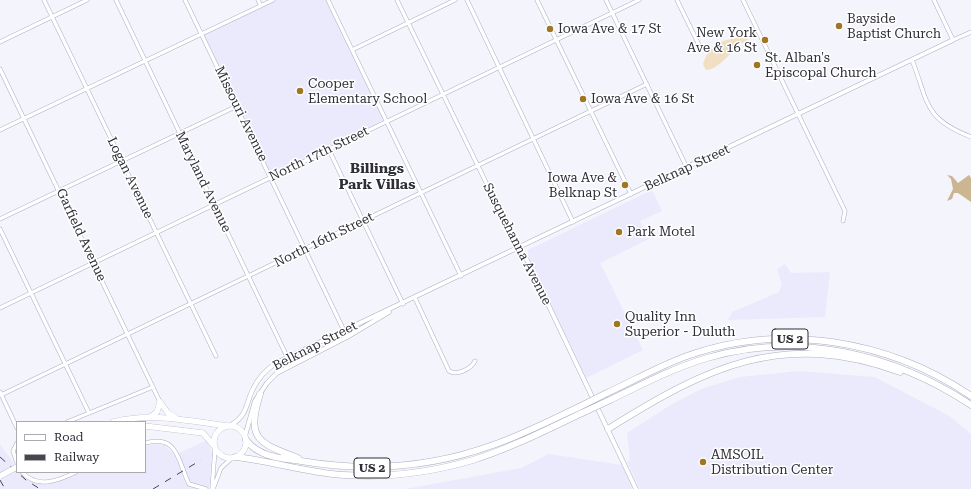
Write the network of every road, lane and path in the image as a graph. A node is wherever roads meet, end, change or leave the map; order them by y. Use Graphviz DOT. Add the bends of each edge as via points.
graph roads {
  1 [pos="44,0"];
  2 [pos="87,0"];
  3 [pos="116,0"];
  4 [pos="185,0"];
  5 [pos="258,0"];
  6 [pos="273,0"];
  7 [pos="328,0"];
  8 [pos="397,0"];
  9 [pos="455,0"];
  10 [pos="467,0"];
  11 [pos="537,0"];
  12 [pos="606,0"];
  13 [pos="639,0"];
  14 [pos="677,0"];
  15 [pos="743,0"];
  16 [pos="934,0"];
  17 [pos="261,6"];
  18 [pos="613,13"];
  19 [pos="52,17"];
  20 [pos="408,23"];
  21 [pos="971,32"];
  22 [pos="201,34"];
  23 [pos="557,40"];
  24 [pos="953,40"];
  25 [pos="0,42"];
  26 [pos="698,45"];
  27 [pos="352,50"];
  28 [pos="912,60"];
  29 [pos="145,61"];
  30 [pos="499,67"];
  31 [pos="0,69"];
  32 [pos="647,84"];
  33 [pos="87,89"];
  34 [pos="442,95"];
  35 [pos="237,106"];
  36 [pos="591,111"];
  37 [pos="798,114"];
  38 [pos="24,119"];
  39 [pos="385,122"];
  40 [pos="0,130"];
  41 [pos="180,133"];
  42 [pos="971,137"];
  43 [pos="533,139"];
  44 [pos="329,150"];
  45 [pos="123,160"];
  46 [pos="477,166"];
  47 [pos="687,168"];
  48 [pos="271,177"];
  49 [pos="60,191"];
  50 [pos="420,194"];
  51 [pos="631,194"];
  52 [pos="214,205"];
  53 [pos="0,219"];
  54 [pos="843,221"];
  55 [pos="364,222"];
  56 [pos="573,222"];
  57 [pos="0,229"];
  58 [pos="157,233"];
  59 [pos="518,248"];
  60 [pos="305,249"];
  61 [pos="94,263"];
  62 [pos="461,276"];
  63 [pos="248,277"];
  64 [pos="31,293"];
  65 [pos="415,298"];
  66 [pos="191,304"];
  67 [pos="403,304"];
  68 [pos="0,308"];
  69 [pos="344,330"];
  70 [pos="128,334"];
  71 [pos="347,337"];
  72 [pos="216,356"];
  73 [pos="288,357"];
  74 [pos="475,362"];
  75 [pos="65,365"];
  76 [pos="291,365"];
  77 [pos="926,379"];
  78 [pos="153,387"];
  79 [pos="1,393"];
  80 [pos="260,394"];
  81 [pos="971,396"];
  82 [pos="160,402"];
  83 [pos="971,405"];
  84 [pos="89,413"];
  85 [pos="149,417"];
  86 [pos="179,419"];
  87 [pos="69,421"];
  88 [pos="120,421"];
  89 [pos="229,425"];
  90 [pos="16,426"];
  91 [pos="146,426"];
  92 [pos="608,429"];
  93 [pos="246,438"];
  94 [pos="146,443"];
  95 [pos="16,445"];
  96 [pos="215,447"];
  97 [pos="234,457"];
  98 [pos="16,460"];
  99 [pos="313,463"];
  100 [pos="16,468"];
  101 [pos="23,473"];
  102 [pos="74,473"];
  103 [pos="0,476"];
  104 [pos="206,489"];
  105 [pos="213,489"];
  106 [pos="636,489"];
  1 -- 19 [label="street, Logan Avenue"];
  2 -- 19 [label="street"];
  3 -- 29 [label="street, Maryland Avenue"];
  4 -- 22 [label="street, Missouri Avenue"];
  5 -- 17 [label="street"];
  6 -- 17 [label="street"];
  7 -- 27 [label="street"];
  8 -- 20 [label="street, Susquehanna Avenue"];
  9 -- 20 [label="street"];
  10 -- 30 [label="street"];
  11 -- 23 [label="street"];
  12 -- 18 [label="street"];
  13 -- 18 [label="street, North 17th Street"];
  14 -- 26 [label="street"];
  15 -- 37 [label="street"];
  16 -- 24 [label="street"];
  17 -- 22 [label="street"];
  18 -- 23 [label="street, North 17th Street"];
  18 -- 32 [label="street"];
  19 -- 25 [label="street"];
  19 -- 33 [label="street, Logan Avenue"];
  20 -- 27 [label="street"];
  20 -- 34 [label="street, Susquehanna Avenue"];
  21 -- 24 [label="street, Belknap Street"];
  22 -- 29 [label="street"];
  22 -- 35 [label="street, Missouri Avenue"];
  23 -- 30 [label="street, North 17th Street"];
  23 -- 36 [label="street"];
  24 -- 28 [label="street, Belknap Street"];
  27 -- 39 [label="street"];
  28 -- 37 [label="street, Belknap Street"];
  28 -- 42 [label="street" via="929,109 949,127"];
  29 -- 33 [label="street"];
  29 -- 41 [label="street, Maryland Avenue"];
  30 -- 34 [label="street, North 17th Street"];
  30 -- 43 [label="street"];
  31 -- 38 [label="street, Garfield Avenue"];
  32 -- 36 [label="street, North 16th Street"];
  32 -- 47 [label="street"];
  33 -- 38 [label="street"];
  33 -- 45 [label="street, Logan Avenue"];
  34 -- 39 [label="street, North 17th Street"];
  34 -- 46 [label="street, Susquehanna Avenue"];
  35 -- 41 [label="street"];
  35 -- 48 [label="street, Missouri Avenue"];
  36 -- 43 [label="street, North 16th Street"];
  36 -- 51 [label="street"];
  37 -- 47 [label="street, Belknap Street"];
  37 -- 54 [label="street" via="845,211"];
  38 -- 40 [label="street"];
  38 -- 49 [label="street, Garfield Avenue"];
  39 -- 44 [label="street, North 17th Street"];
  39 -- 50 [label="street"];
  41 -- 45 [label="street"];
  41 -- 52 [label="street, Maryland Avenue"];
  43 -- 46 [label="street, North 16th Street"];
  43 -- 56 [label="street"];
  44 -- 48 [label="street, North 17th Street"];
  44 -- 55 [label="street"];
  45 -- 49 [label="street"];
  45 -- 58 [label="street, Logan Avenue"];
  46 -- 50 [label="street, North 16th Street"];
  46 -- 59 [label="street, Susquehanna Avenue"];
  47 -- 51 [label="street, Belknap Street"];
  48 -- 52 [label="street, North 17th Street"];
  48 -- 60 [label="street, Missouri Avenue"];
  49 -- 53 [label="street"];
  49 -- 61 [label="street, Garfield Avenue"];
  50 -- 55 [label="street, North 16th Street"];
  50 -- 62 [label="street"];
  51 -- 56 [label="street, Belknap Street"];
  52 -- 58 [label="street, North 17th Street"];
  52 -- 63 [label="street, Maryland Avenue"];
  55 -- 60 [label="street, North 16th Street"];
  55 -- 67 [label="street"];
  56 -- 59 [label="street, Belknap Street"];
  57 -- 64 [label="street"];
  58 -- 61 [label="street, North 17th Street"];
  58 -- 66 [label="street, Logan Avenue"];
  59 -- 62 [label="street, Belknap Street"];
  59 -- 92 [label="street, Susquehanna Avenue" via="527,260"];
  60 -- 63 [label="street, North 16th Street"];
  60 -- 69 [label="street, Missouri Avenue"];
  61 -- 64 [label="street, North 17th Street"];
  61 -- 70 [label="street, Garfield Avenue"];
  62 -- 65 [label="street, Belknap Street"];
  63 -- 66 [label="street, North 16th Street"];
  63 -- 73 [label="street, Maryland Avenue"];
  64 -- 68 [label="street, North 17th Street"];
  64 -- 75 [label="street"];
  65 -- 67 [label="street, Belknap Street"];
  65 -- 74 [label="street" via="449,371 456,373"];
  66 -- 70 [label="street, North 16th Street"];
  66 -- 72 [label="street, Logan Avenue"];
  67 -- 69 [label="street, Belknap Street"];
  67 -- 71 [label="street, Belknap Street"];
  69 -- 71 [label="street, Missouri Avenue"];
  69 -- 73 [label="street, Belknap Street"];
  70 -- 75 [label="street, North 16th Street"];
  70 -- 78 [label="street, Garfield Avenue"];
  71 -- 76 [label="street, Belknap Street"];
  73 -- 76 [label="street, Maryland Avenue"];
  73 -- 89 [label="street, Belknap Street" via="262,375 253,388 243,415"];
  75 -- 79 [label="street, North 16th Street"];
  75 -- 84 [label="street"];
  76 -- 80 [label="street, Belknap Street" via="273,376"];
  77 -- 83 [label="highway, US 2"];
  77 -- 92 [label="highway" via="869,362 834,355 804,353 764,356 698,377"];
  77 -- 97 [label="highway, US 2, bridge" via="889,363 850,353 812,348 760,348 708,358 666,373 510,446 472,460 410,473 381,476 343,475"];
  78 -- 82 [label="street, Garfield Avenue"];
  78 -- 84 [label="street"];
  79 -- 90 [label="street"];
  80 -- 93 [label="street, Belknap Street" via="251,412"];
  80 -- 99 [label="highway" via="254,424 258,438 268,446"];
  81 -- 99 [label="highway, US 2, bridge" via="929,372 890,355 833,342 795,339 746,342 693,354 494,445 438,461 364,468"];
  82 -- 85 [label="highway" via="157,412"];
  82 -- 86 [label="highway" via="169,414"];
  84 -- 87 [label="street"];
  85 -- 86 [label="highway"];
  85 -- 88 [label="highway"];
  86 -- 89 [label="highway"];
  89 -- 93 [label="highway, US 2" via="238,428"];
  89 -- 96 [label="highway" via="216,433"];
  91 -- 96 [label="highway, US 2" via="202,433"];
  92 -- 106 [label="street, Susquehanna Avenue"];
  93 -- 97 [label="highway" via="245,448"];
  93 -- 99 [label="highway, US 2" via="258,452"];
  94 -- 104 [label="street" via="160,441 170,445 176,452 189,484"];
  95 -- 98 [label="street" via="13,451"];
  96 -- 97 [label="highway, US 2" via="221,455"];
  96 -- 105 [label="street"];
  97 -- 105 [label="street" via="221,468"];
  100 -- 103 [label="highway, bridge"];
  101 -- 102 [label="street" via="29,479 45,483 57,481"];
}
